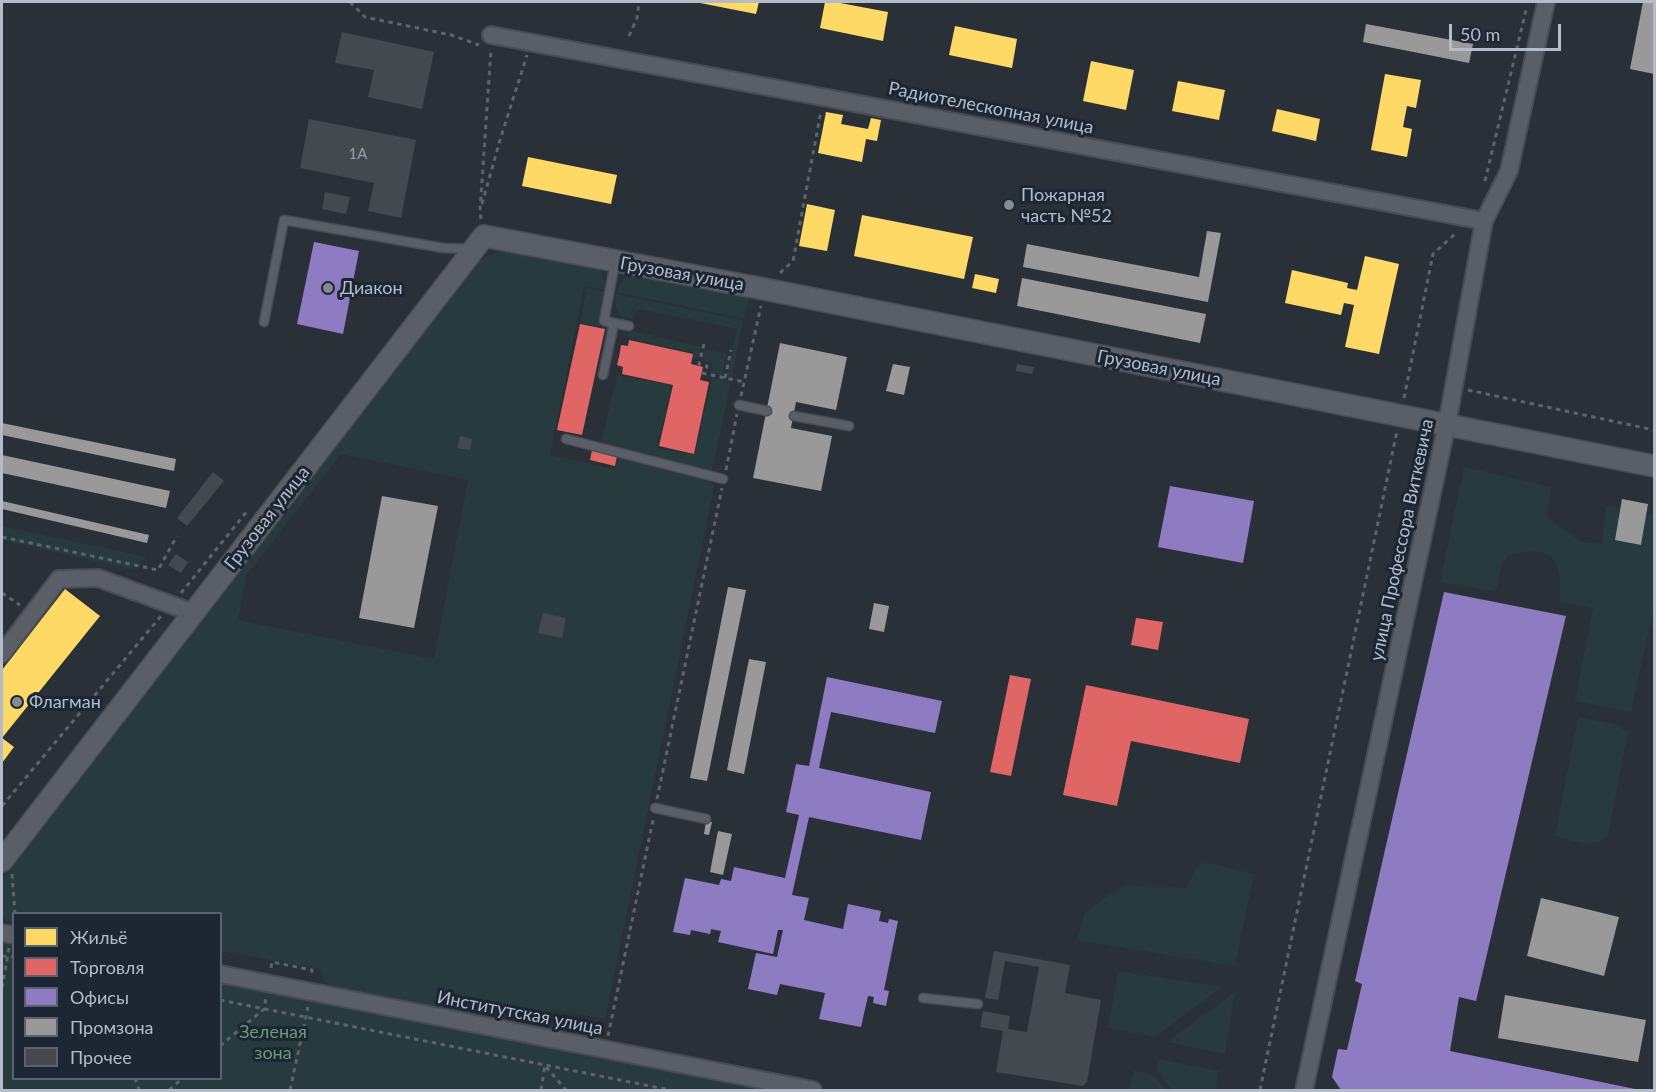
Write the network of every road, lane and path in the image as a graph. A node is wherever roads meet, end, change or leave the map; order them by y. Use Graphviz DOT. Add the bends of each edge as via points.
graph roads {
  1 [pos="350,2"];
  2 [pos="639,2"];
  3 [pos="1529,2"];
  4 [pos="1546,2"];
  5 [pos="629,36"];
  6 [pos="532,42"];
  7 [pos="488,43"];
  8 [pos="824,96"];
  9 [pos="1485,183"];
  10 [pos="480,211"];
  11 [pos="1478,220"];
  12 [pos="479,243"];
  13 [pos="615,262"];
  14 [pos="764,289"];
  15 [pos="264,322"];
  16 [pos="615,323"];
  17 [pos="628,326"];
  18 [pos="704,344"];
  19 [pos="731,350"];
  20 [pos="603,375"];
  21 [pos="725,378"];
  22 [pos="744,382"];
  23 [pos="1454,387"];
  24 [pos="739,405"];
  25 [pos="767,411"];
  26 [pos="794,416"];
  27 [pos="1400,416"];
  28 [pos="1447,424"];
  29 [pos="849,426"];
  30 [pos="1654,430"];
  31 [pos="566,439"];
  32 [pos="1654,466"];
  33 [pos="723,479"];
  34 [pos="252,505"];
  35 [pos="177,536"];
  36 [pos="2,537"];
  37 [pos="2,592"];
  38 [pos="171,604"];
  39 [pos="194,613"];
  40 [pos="32,614"];
  41 [pos="2,654"];
  42 [pos="2,806"];
  43 [pos="655,808"];
  44 [pos="706,819"];
  45 [pos="7,865"];
  46 [pos="15,912"];
  47 [pos="9,934"];
  48 [pos="2,956"];
  49 [pos="8,956"];
  50 [pos="12,957"];
  51 [pos="222,974"];
  52 [pos="268,983"];
  53 [pos="2,988"];
  54 [pos="309,991"];
  55 [pos="923,998"];
  56 [pos="222,1000"];
  57 [pos="978,1004"];
  58 [pos="264,1009"];
  59 [pos="307,1017"];
  60 [pos="222,1044"];
  61 [pos="605,1050"];
  62 [pos="545,1065"];
  63 [pos="181,1080"];
  64 [pos="169,1090"];
  65 [pos="290,1090"];
  66 [pos="541,1090"];
  67 [pos="566,1090"];
  68 [pos="670,1090"];
  69 [pos="813,1090"];
  70 [pos="1260,1090"];
  71 [pos="1304,1090"];
  1 -- 7 [label="path" via="365,17"];
  2 -- 5 [label="path"];
  3 -- 9 [label="path"];
  4 -- 11 [label="street, улица Профессора Виткевича" via="1509,171"];
  6 -- 7 [label="street, Радиотелескопная улица"];
  6 -- 8 [label="street, Радиотелескопная улица"];
  6 -- 10 [label="path"];
  7 -- 10 [label="path"];
  8 -- 11 [label="street, Радиотелескопная улица"];
  8 -- 14 [label="path" via="793,261"];
  10 -- 12 [label="path"];
  11 -- 23 [label="street, улица Профессора Виткевича"];
  11 -- 27 [label="path" via="1433,254"];
  12 -- 13 [label="street, Грузовая улица"];
  12 -- 15 [label="lane" via="443,248 284,220"];
  12 -- 39 [label="street, Грузовая улица"];
  13 -- 14 [label="street, Грузовая улица"];
  13 -- 16 [label="lane" via="604,321"];
  14 -- 22 [label="path"];
  14 -- 27 [label="street, Грузовая улица"];
  16 -- 17 [label="lane"];
  16 -- 20 [label="lane"];
  18 -- 21 [label="path" via="699,365 707,366 704,374"];
  19 -- 21 [label="path"];
  21 -- 22 [label="path"];
  22 -- 24 [label="path"];
  23 -- 28 [label="street, улица Профессора Виткевича"];
  23 -- 30 [label="path"];
  24 -- 25 [label="lane"];
  24 -- 33 [label="path"];
  26 -- 29 [label="lane"];
  27 -- 28 [label="street, Грузовая улица"];
  27 -- 70 [label="path"];
  28 -- 32 [label="street, Грузовая улица"];
  28 -- 71 [label="street, улица Профессора Виткевича"];
  31 -- 33 [label="lane" via="590,442"];
  33 -- 43 [label="path"];
  34 -- 38 [label="path"];
  35 -- 36 [label="path" via="158,570"];
  37 -- 40 [label="path"];
  38 -- 39 [label="street"];
  38 -- 40 [label="street" via="98,578 59,579"];
  38 -- 42 [label="path"];
  39 -- 45 [label="street, Грузовая улица"];
  40 -- 41 [label="street"];
  43 -- 44 [label="lane"];
  43 -- 61 [label="path"];
  45 -- 46 [label="path"];
  47 -- 49 [label="path"];
  48 -- 49 [label="path"];
  49 -- 50 [label="path"];
  49 -- 53 [label="path"];
  51 -- 52 [label="street, Институтская улица"];
  52 -- 54 [label="street, Институтская улица"];
  52 -- 54 [label="path" via="272,962 312,970"];
  52 -- 58 [label="path"];
  54 -- 59 [label="path"];
  54 -- 61 [label="street, Институтская улица"];
  55 -- 57 [label="lane"];
  56 -- 58 [label="path"];
  58 -- 59 [label="path"];
  58 -- 60 [label="path"];
  59 -- 62 [label="path"];
  59 -- 65 [label="path"];
  61 -- 69 [label="street, Институтская улица"];
  62 -- 66 [label="path"];
  62 -- 67 [label="path"];
  62 -- 68 [label="path"];
  63 -- 64 [label="path"];
}
